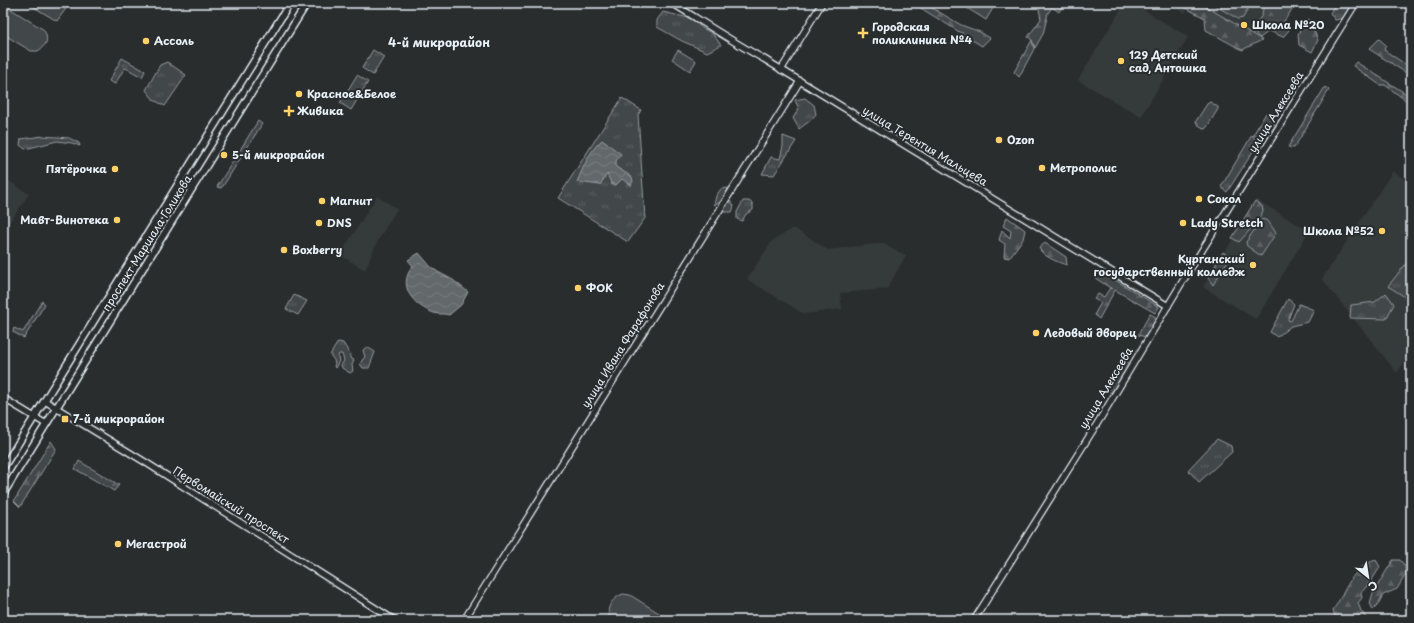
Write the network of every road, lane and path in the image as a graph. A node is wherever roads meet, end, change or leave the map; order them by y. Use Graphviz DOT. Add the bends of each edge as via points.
graph roads {
  1 [pos="290,3"];
  2 [pos="672,3"];
  3 [pos="822,3"];
  4 [pos="1356,3"];
  5 [pos="305,4"];
  6 [pos="781,70"];
  7 [pos="800,81"];
  8 [pos="1168,306"];
  9 [pos="3,398"];
  10 [pos="45,401"];
  11 [pos="56,408"];
  12 [pos="34,417"];
  13 [pos="46,424"];
  14 [pos="3,468"];
  15 [pos="3,494"];
  16 [pos="394,620"];
  17 [pos="464,620"];
  18 [pos="974,620"];
  1 -- 10 [label="main road, проспект Маршала Голикова"];
  2 -- 6 [label="street, улица Терентия Мальцева"];
  3 -- 6 [label="street"];
  4 -- 8 [label="street, улица Алексеева"];
  5 -- 11 [label="main road, проспект Маршала Голикова"];
  6 -- 7 [label="street, улица Терентия Мальцева"];
  7 -- 8 [label="street, улица Терентия Мальцева"];
  7 -- 17 [label="street, улица Ивана Фарафонова"];
  8 -- 18 [label="street, улица Алексеева"];
  9 -- 12 [label="street"];
  10 -- 11 [label="street, Первомайский проспект"];
  10 -- 12 [label="main road, проспект Маршала Голикова"];
  11 -- 13 [label="main road, проспект Маршала Голикова"];
  11 -- 16 [label="street, Первомайский проспект"];
  12 -- 13 [label="street"];
  12 -- 14 [label="main road, проспект Маршала Голикова"];
  13 -- 15 [label="main road, проспект Маршала Голикова"];
}
